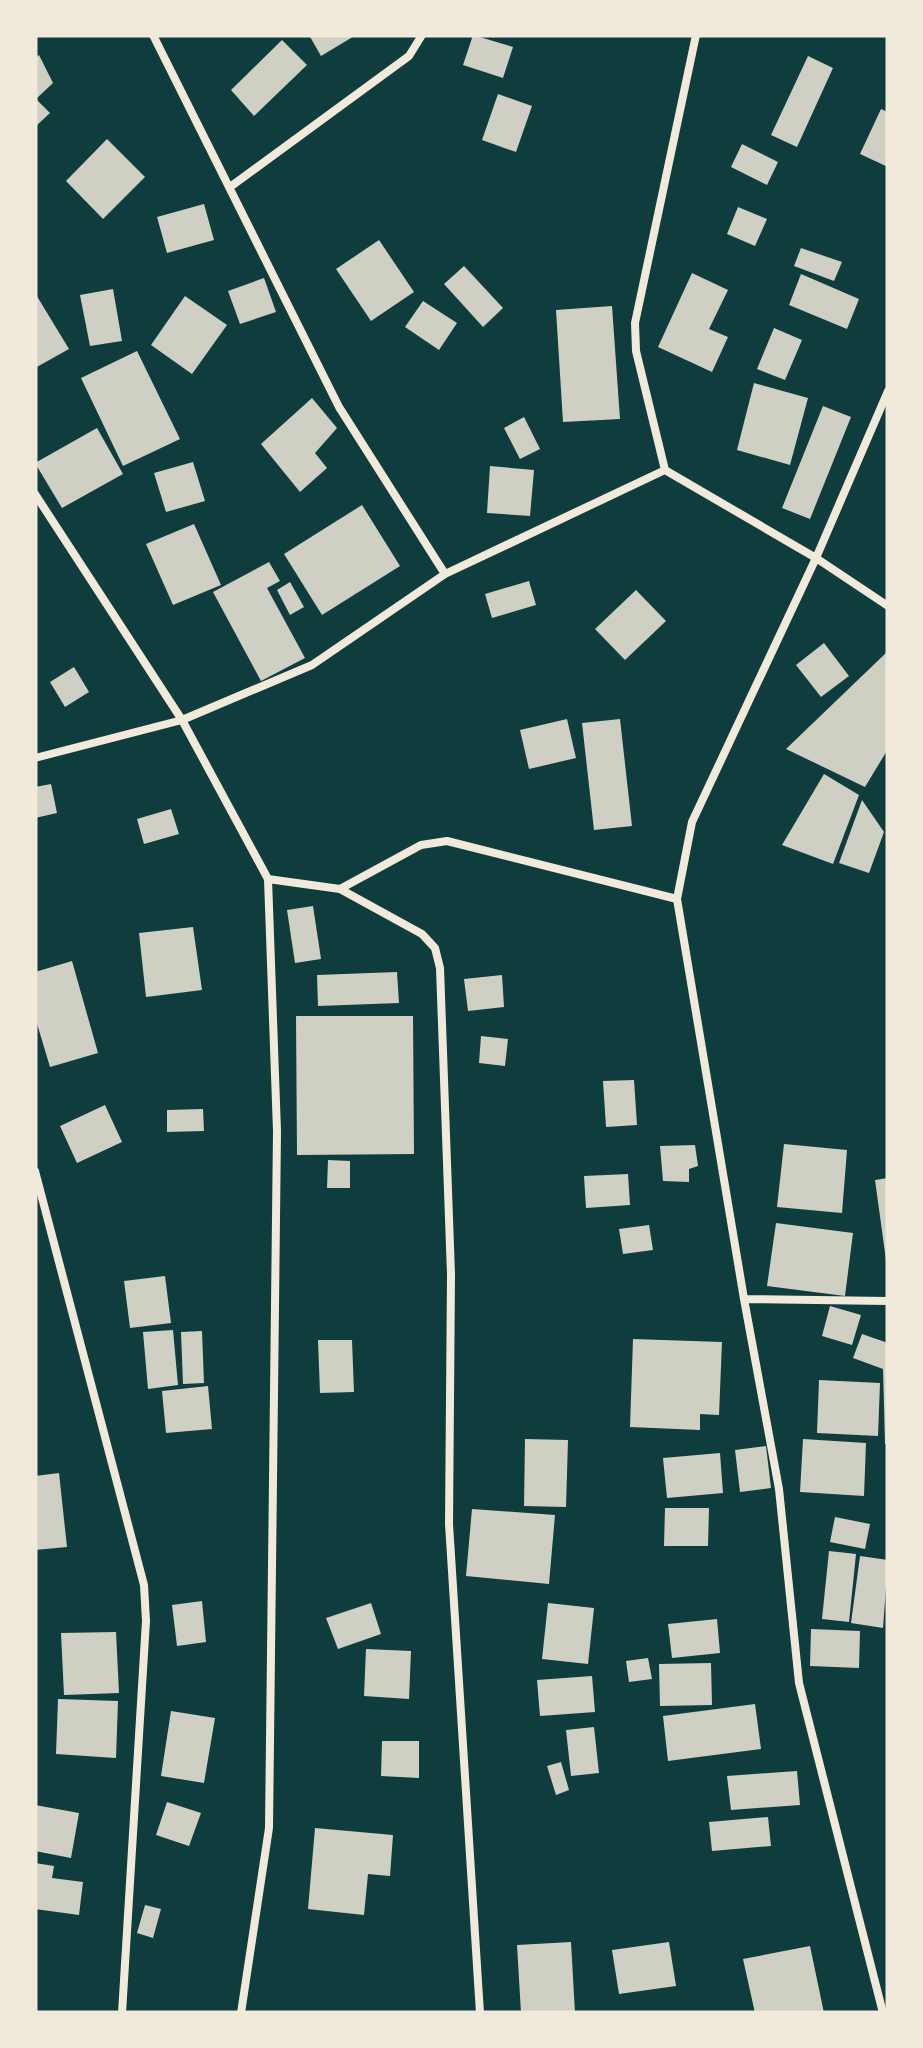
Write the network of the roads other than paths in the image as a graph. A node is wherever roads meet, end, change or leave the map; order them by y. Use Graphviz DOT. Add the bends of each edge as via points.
graph roads {
  1 [pos="153,35"];
  2 [pos="422,35"];
  3 [pos="696,35"];
  4 [pos="230,187"];
  5 [pos="888,391"];
  6 [pos="665,470"];
  7 [pos="35,494"];
  8 [pos="816,558"];
  9 [pos="444,574"];
  10 [pos="888,606"];
  11 [pos="182,720"];
  12 [pos="35,758"];
  13 [pos="268,879"];
  14 [pos="340,889"];
  15 [pos="677,899"];
  16 [pos="35,1170"];
  17 [pos="744,1300"];
  18 [pos="888,1301"];
  19 [pos="122,2013"];
  20 [pos="241,2013"];
  21 [pos="480,2013"];
  22 [pos="883,2013"];
  1 -- 4 [label="lane"];
  2 -- 4 [label="lane" via="409,56"];
  3 -- 6 [label="lane" via="635,323"];
  4 -- 9 [label="lane" via="340,407"];
  5 -- 8 [label="lane"];
  6 -- 8 [label="lane"];
  6 -- 9 [label="lane"];
  7 -- 11 [label="lane"];
  8 -- 10 [label="lane"];
  8 -- 15 [label="lane" via="692,822"];
  9 -- 11 [label="lane" via="312,665"];
  11 -- 12 [label="lane"];
  11 -- 13 [label="lane"];
  13 -- 14 [label="lane"];
  13 -- 20 [label="lane" via="277,1131 269,1828"];
  14 -- 15 [label="lane" via="421,845 446,841"];
  14 -- 21 [label="lane" via="422,934 436,948 440,968 451,1274 449,1524"];
  15 -- 17 [label="lane"];
  16 -- 19 [label="lane" via="144,1585"];
  17 -- 18 [label="lane"];
  17 -- 22 [label="lane" via="779,1489 799,1683"];
}
